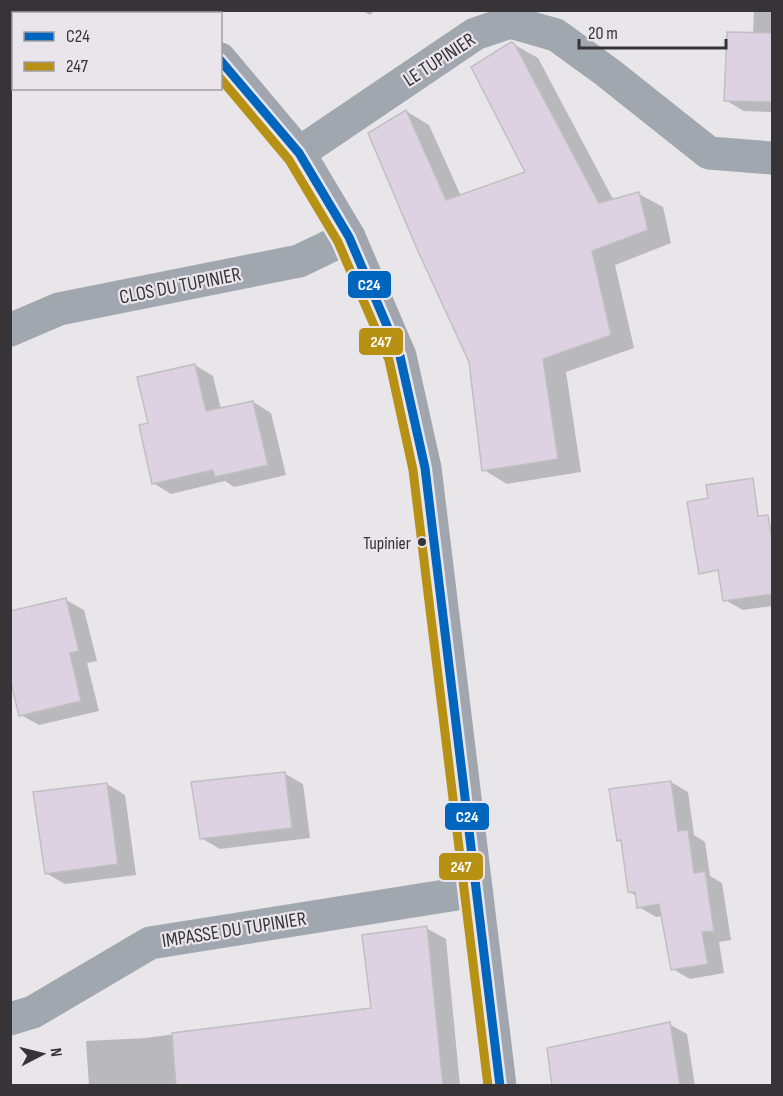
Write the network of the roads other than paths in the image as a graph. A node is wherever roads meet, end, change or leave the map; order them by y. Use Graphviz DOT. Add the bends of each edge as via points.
graph roads {
  1 [pos="222,60"];
  2 [pos="299,153"];
  3 [pos="772,158"];
  4 [pos="349,237"];
  5 [pos="10,330"];
  6 [pos="476,891"];
  7 [pos="10,1019"];
  8 [pos="500,1086"];
  1 -- 2 [label="main road"];
  2 -- 3 [label="street, LE TUPINIER" via="475,34 510,22 556,35 709,153"];
  2 -- 4 [label="main road"];
  4 -- 5 [label="street, CLOS DU TUPINIER" via="299,261 59,309"];
  4 -- 6 [label="main road" via="400,356 425,468"];
  6 -- 7 [label="street, IMPASSE DU TUPINIER" via="150,943 33,1012"];
  6 -- 8 [label="main road"];
}
